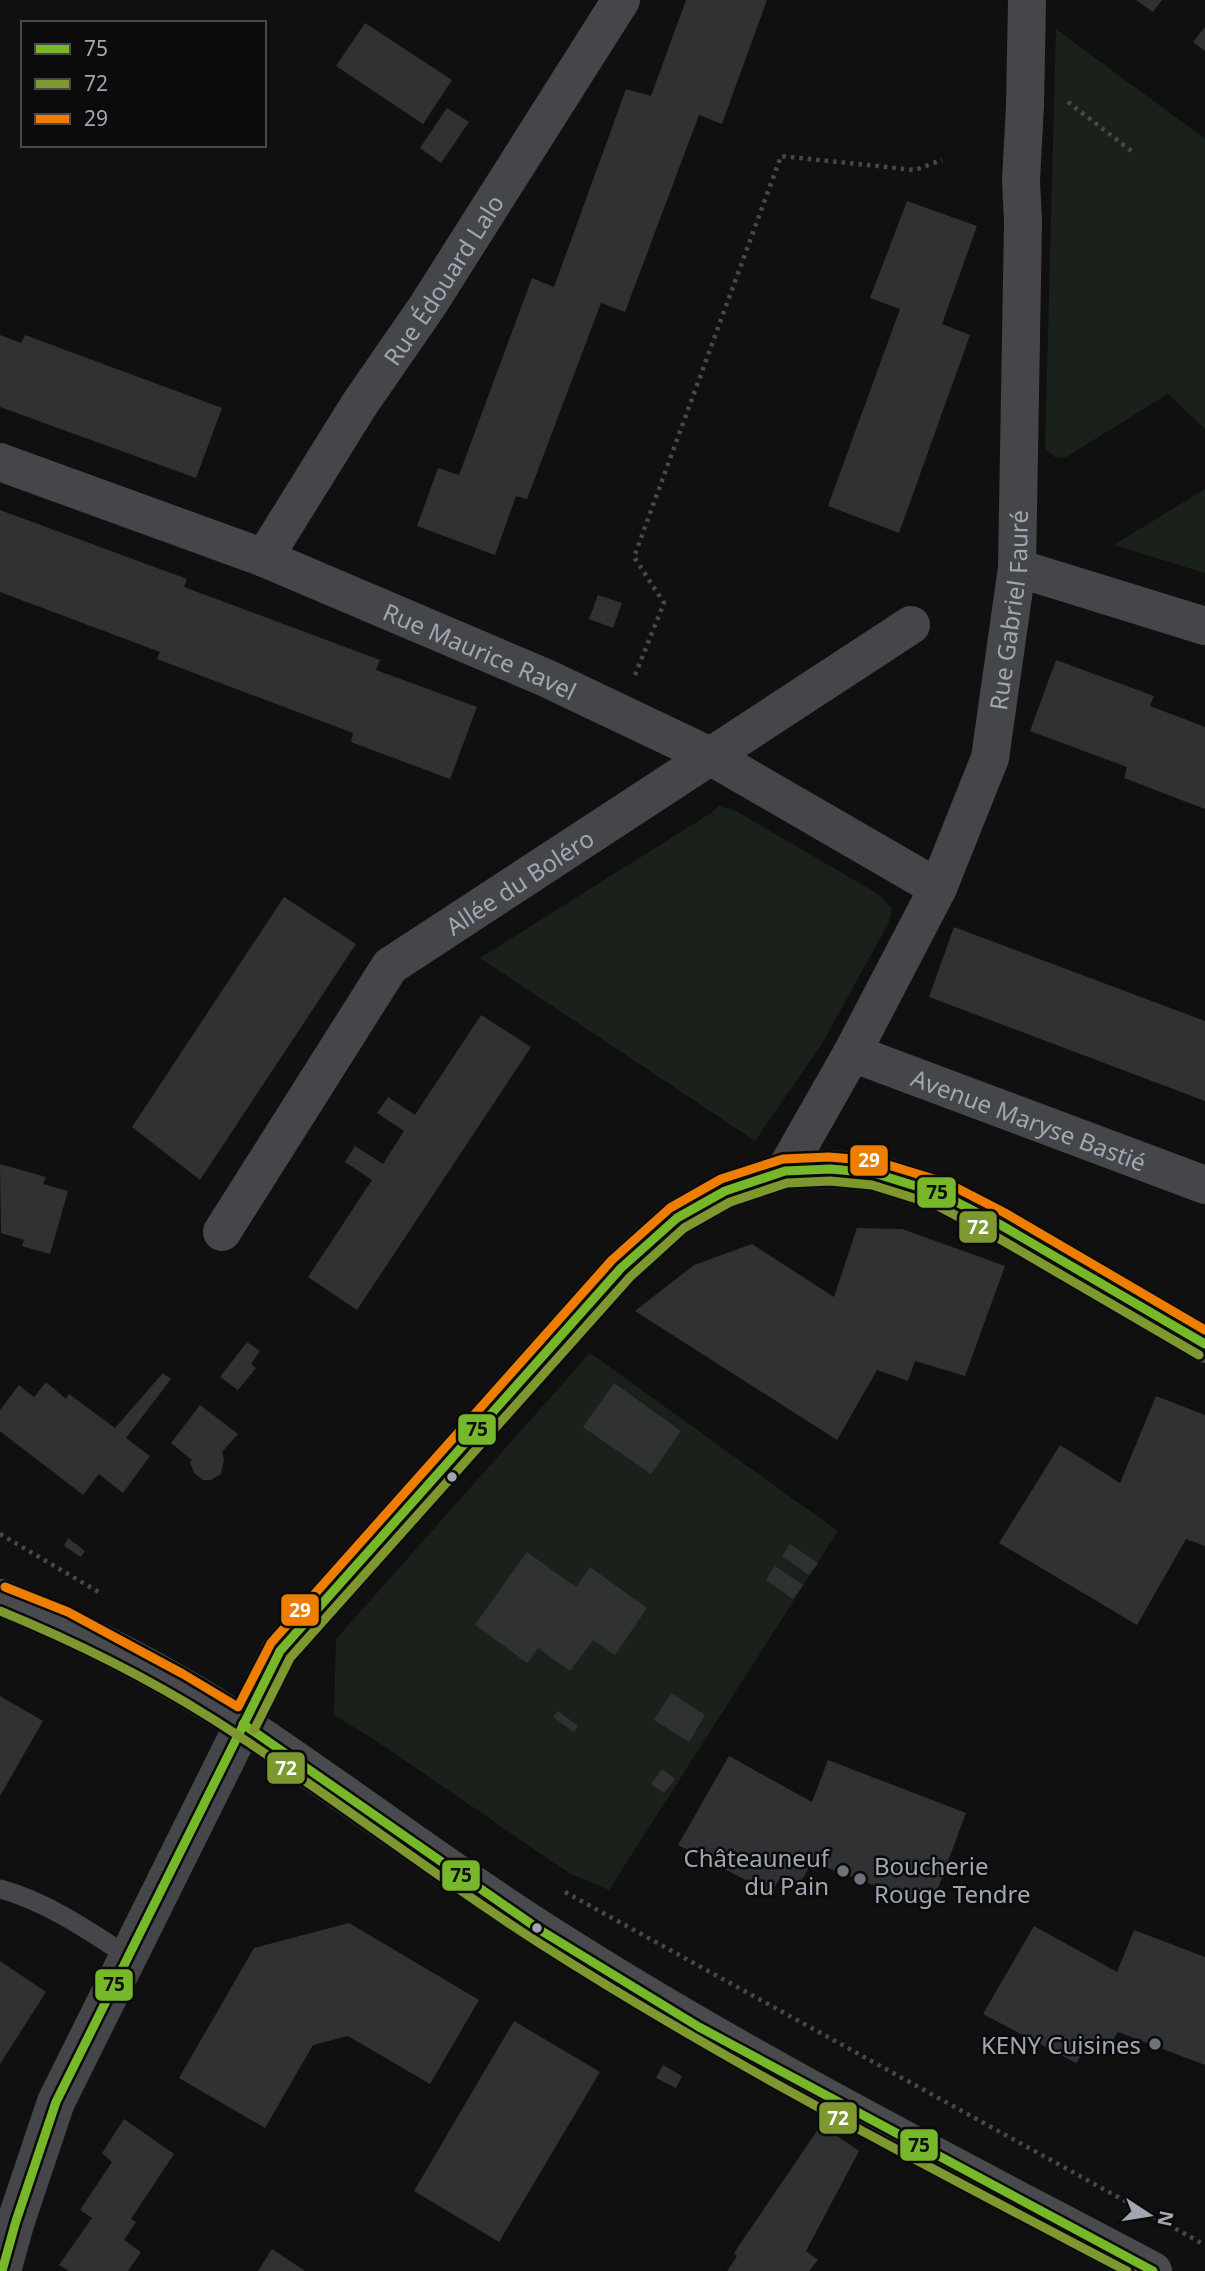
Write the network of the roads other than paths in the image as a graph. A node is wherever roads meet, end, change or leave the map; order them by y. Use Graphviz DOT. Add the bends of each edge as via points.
graph roads {
  1 [pos="621,0"];
  2 [pos="1027,0"];
  3 [pos="0,462"];
  4 [pos="264,558"];
  5 [pos="1017,568"];
  6 [pos="911,625"];
  7 [pos="1205,626"];
  8 [pos="710,756"];
  9 [pos="938,888"];
  10 [pos="852,1053"];
  11 [pos="785,1171"];
  12 [pos="1205,1185"];
  13 [pos="222,1233"];
  14 [pos="1205,1344"];
  15 [pos="0,1598"];
  16 [pos="243,1724"];
  17 [pos="0,1889"];
  18 [pos="129,1956"];
  19 [pos="2,2271"];
  20 [pos="1153,2271"];
  1 -- 4 [label="street, Rue Édouard Lalo"];
  2 -- 5 [label="street, Rue Gabriel Fauré"];
  3 -- 4 [label="street, Rue Maurice Ravel"];
  4 -- 8 [label="street, Rue Maurice Ravel" via="546,678"];
  5 -- 7 [label="street"];
  5 -- 9 [label="street, Rue Gabriel Fauré" via="990,758"];
  6 -- 8 [label="street, Allée du Boléro"];
  8 -- 9 [label="street, Rue Maurice Ravel"];
  8 -- 13 [label="street, Allée du Boléro" via="390,966"];
  9 -- 10 [label="street, Rue Gabriel Fauré"];
  10 -- 11 [label="street, Rue Gabriel Fauré"];
  10 -- 12 [label="street, Avenue Maryse Bastié"];
  11 -- 14 [label="street" via="874,1173 941,1194"];
  11 -- 16 [label="street" via="725,1191 677,1218 621,1268 280,1651"];
  15 -- 16 [label="main road" via="62,1623"];
  16 -- 18 [label="street"];
  16 -- 20 [label="main road" via="540,1930 699,2027"];
  17 -- 18 [label="lane" via="23,1895 70,1919"];
  18 -- 19 [label="street" via="57,2102"];
}
